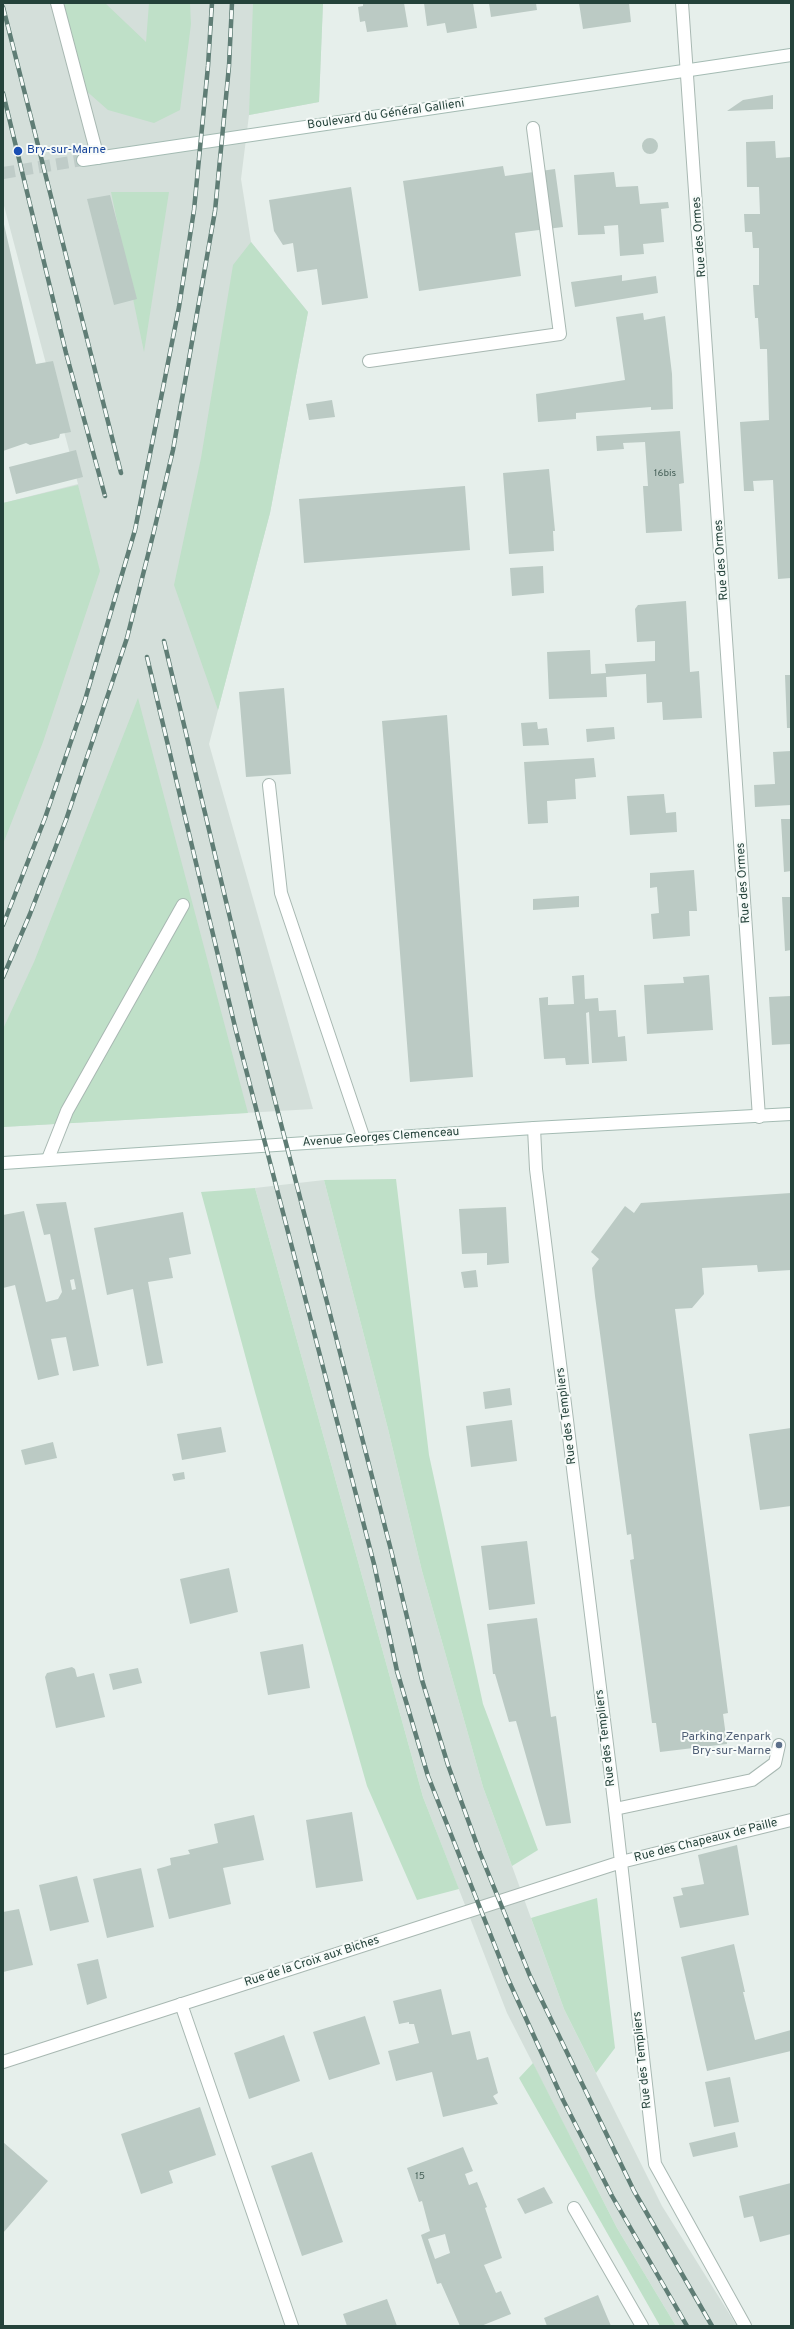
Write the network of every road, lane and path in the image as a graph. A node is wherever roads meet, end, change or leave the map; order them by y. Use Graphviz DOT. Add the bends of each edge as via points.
graph roads {
  1 [pos="57,3"];
  2 [pos="682,3"];
  3 [pos="791,56"];
  4 [pos="688,70"];
  5 [pos="533,128"];
  6 [pos="98,158"];
  7 [pos="83,160"];
  8 [pos="369,361"];
  9 [pos="269,785"];
  10 [pos="182,905"];
  11 [pos="791,1114"];
  12 [pos="759,1117"];
  13 [pos="534,1128"];
  14 [pos="364,1139"];
  15 [pos="48,1159"];
  16 [pos="3,1163"];
  17 [pos="779,1745"];
  18 [pos="615,1810"];
  19 [pos="791,1820"];
  20 [pos="621,1862"];
  21 [pos="181,2004"];
  22 [pos="3,2062"];
  23 [pos="574,2208"];
  24 [pos="292,2326"];
  25 [pos="642,2326"];
  26 [pos="745,2326"];
  1 -- 6 [label="street"];
  2 -- 4 [label="street, Rue des Ormes"];
  3 -- 4 [label="street, Boulevard du Général Gallieni"];
  4 -- 6 [label="street, Boulevard du Général Gallieni"];
  4 -- 12 [label="street, Rue des Ormes"];
  5 -- 8 [label="street" via="560,334"];
  6 -- 7 [label="street, Boulevard du Général Gallieni"];
  9 -- 14 [label="street" via="281,893"];
  10 -- 15 [label="street" via="67,1112"];
  11 -- 12 [label="street, Avenue Georges Clemenceau"];
  12 -- 13 [label="street, Avenue Georges Clemenceau"];
  13 -- 14 [label="street, Avenue Georges Clemenceau"];
  13 -- 18 [label="street, Rue des Templiers" via="536,1169"];
  14 -- 15 [label="street, Avenue Georges Clemenceau"];
  15 -- 16 [label="street, Avenue Georges Clemenceau"];
  17 -- 18 [label="street" via="775,1763 752,1780"];
  18 -- 20 [label="street, Rue des Templiers"];
  19 -- 20 [label="street, Rue des Chapeaux de Paille"];
  20 -- 21 [label="street, Rue de la Croix aux Biches"];
  20 -- 26 [label="street, Rue des Templiers" via="655,2164"];
  21 -- 22 [label="street, Rue de la Croix aux Biches"];
  21 -- 24 [label="street"];
  23 -- 25 [label="street"];
}
